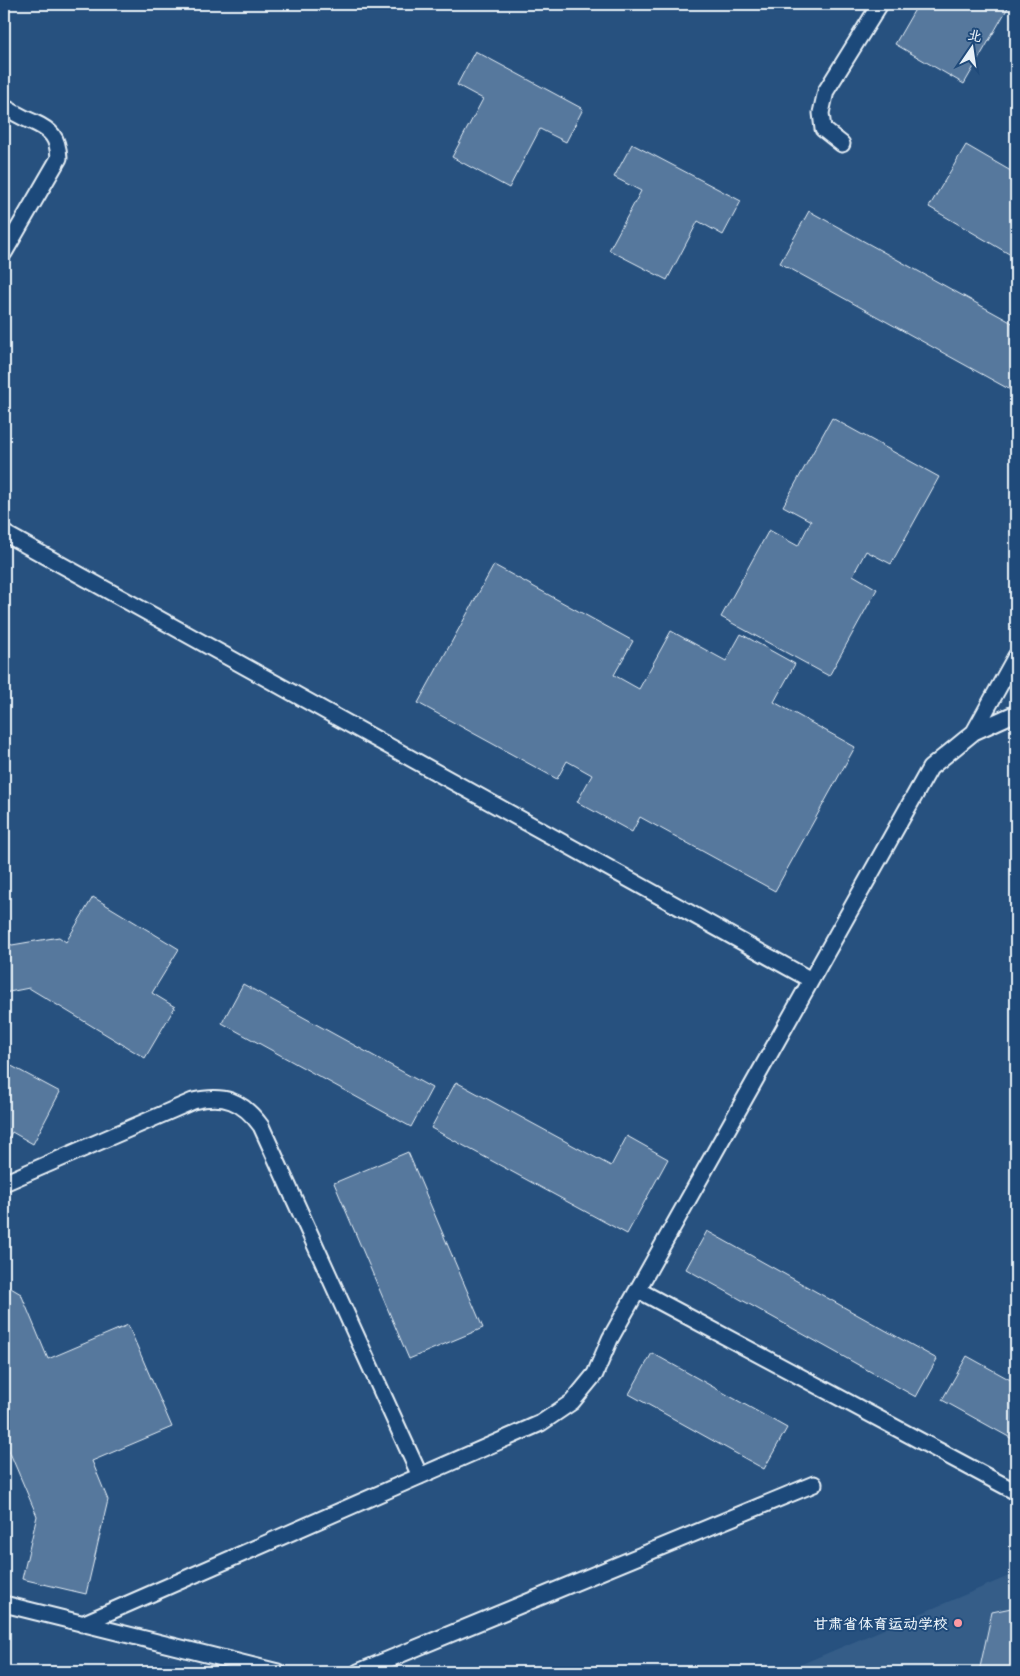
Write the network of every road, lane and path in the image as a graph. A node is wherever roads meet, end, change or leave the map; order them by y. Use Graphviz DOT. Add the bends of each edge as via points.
graph roads {
  1 [pos="880,4"];
  2 [pos="4,107"];
  3 [pos="842,144"];
  4 [pos="4,253"];
  5 [pos="4,533"];
  6 [pos="1016,656"];
  7 [pos="1016,713"];
  8 [pos="974,732"];
  9 [pos="811,980"];
  10 [pos="4,1184"];
  11 [pos="638,1290"];
  12 [pos="420,1476"];
  13 [pos="814,1484"];
  14 [pos="1016,1492"];
  15 [pos="4,1604"];
  16 [pos="82,1624"];
  17 [pos="278,1672"];
  18 [pos="358,1672"];
  1 -- 3 [label="lane" via="826,91 821,113 823,129"];
  2 -- 4 [label="lane" via="50,132 56,139 59,158"];
  5 -- 9 [label="lane"];
  6 -- 8 [label="lane"];
  7 -- 8 [label="lane"];
  8 -- 9 [label="lane" via="930,768"];
  9 -- 11 [label="lane"];
  10 -- 12 [label="lane" via="193,1101 224,1098 252,1113 261,1126"];
  11 -- 12 [label="lane" via="610,1339 595,1374 572,1402 541,1423"];
  11 -- 14 [label="lane"];
  12 -- 16 [label="lane"];
  13 -- 18 [label="lane"];
  15 -- 16 [label="lane"];
  16 -- 17 [label="lane"];
}
